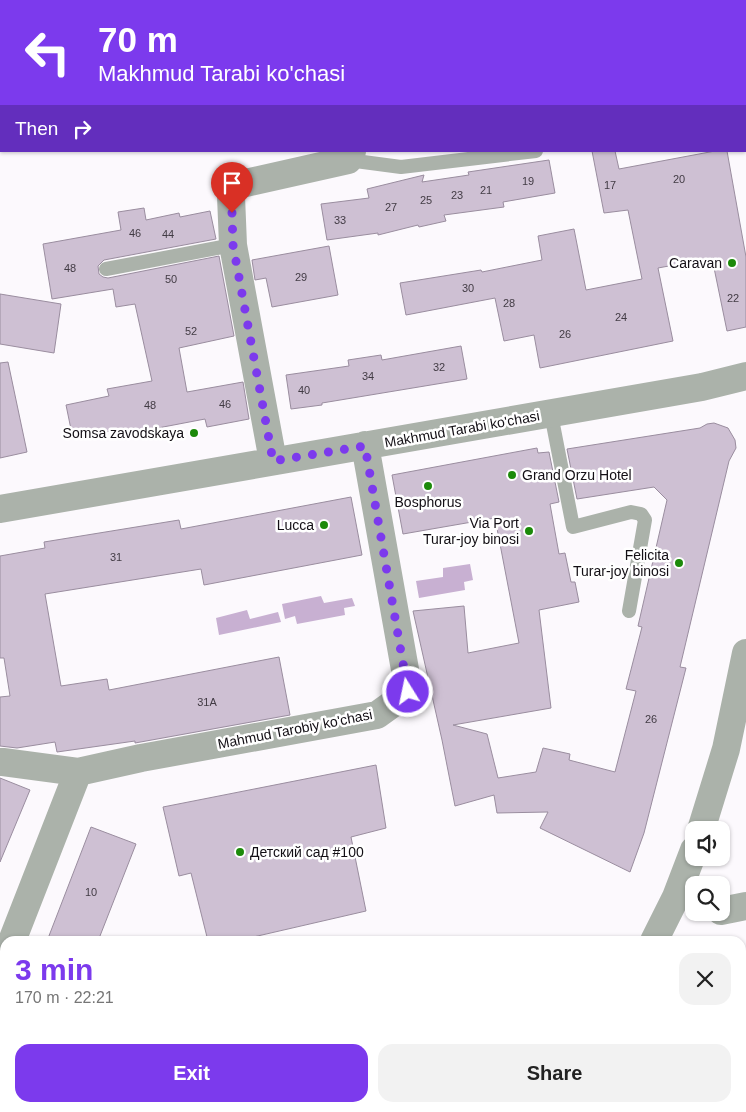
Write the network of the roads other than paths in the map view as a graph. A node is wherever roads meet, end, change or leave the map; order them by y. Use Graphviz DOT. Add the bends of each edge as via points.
graph roads {
  1 [pos="528,152"];
  2 [pos="350,156"];
  3 [pos="233,245"];
  4 [pos="106,269"];
  5 [pos="746,376"];
  6 [pos="550,414"];
  7 [pos="365,446"];
  8 [pos="273,461"];
  9 [pos="0,509"];
  10 [pos="629,610"];
  11 [pos="746,654"];
  12 [pos="0,762"];
  13 [pos="78,772"];
  14 [pos="704,821"];
  15 [pos="685,900"];
  16 [pos="746,906"];
  17 [pos="730,909"];
  18 [pos="14,936"];
  19 [pos="658,936"];
  1 -- 2 [label="lane" via="401,167"];
  2 -- 3 [label="street" via="237,185 231,196"];
  3 -- 4 [label="lane"];
  3 -- 8 [label="street"];
  5 -- 6 [label="street, Makhmud Tarabi ko'chasi"];
  6 -- 7 [label="street, Makhmud Tarabi ko'chasi"];
  6 -- 10 [label="lane" via="573,527 631,512 641,514 645,520"];
  7 -- 8 [label="street, Makhmud Tarabi ko'chasi"];
  7 -- 13 [label="street, Mahmud Tarobiy ko'chasi" via="408,692 377,715"];
  8 -- 9 [label="street, Makhmud Tarabi ko'chasi"];
  11 -- 14 [label="street" via="726,749"];
  12 -- 13 [label="street, Mahmud Tarobiy ko'chasi"];
  13 -- 18 [label="street"];
  15 -- 19 [label="street"];
  16 -- 17 [label="street"];
}
